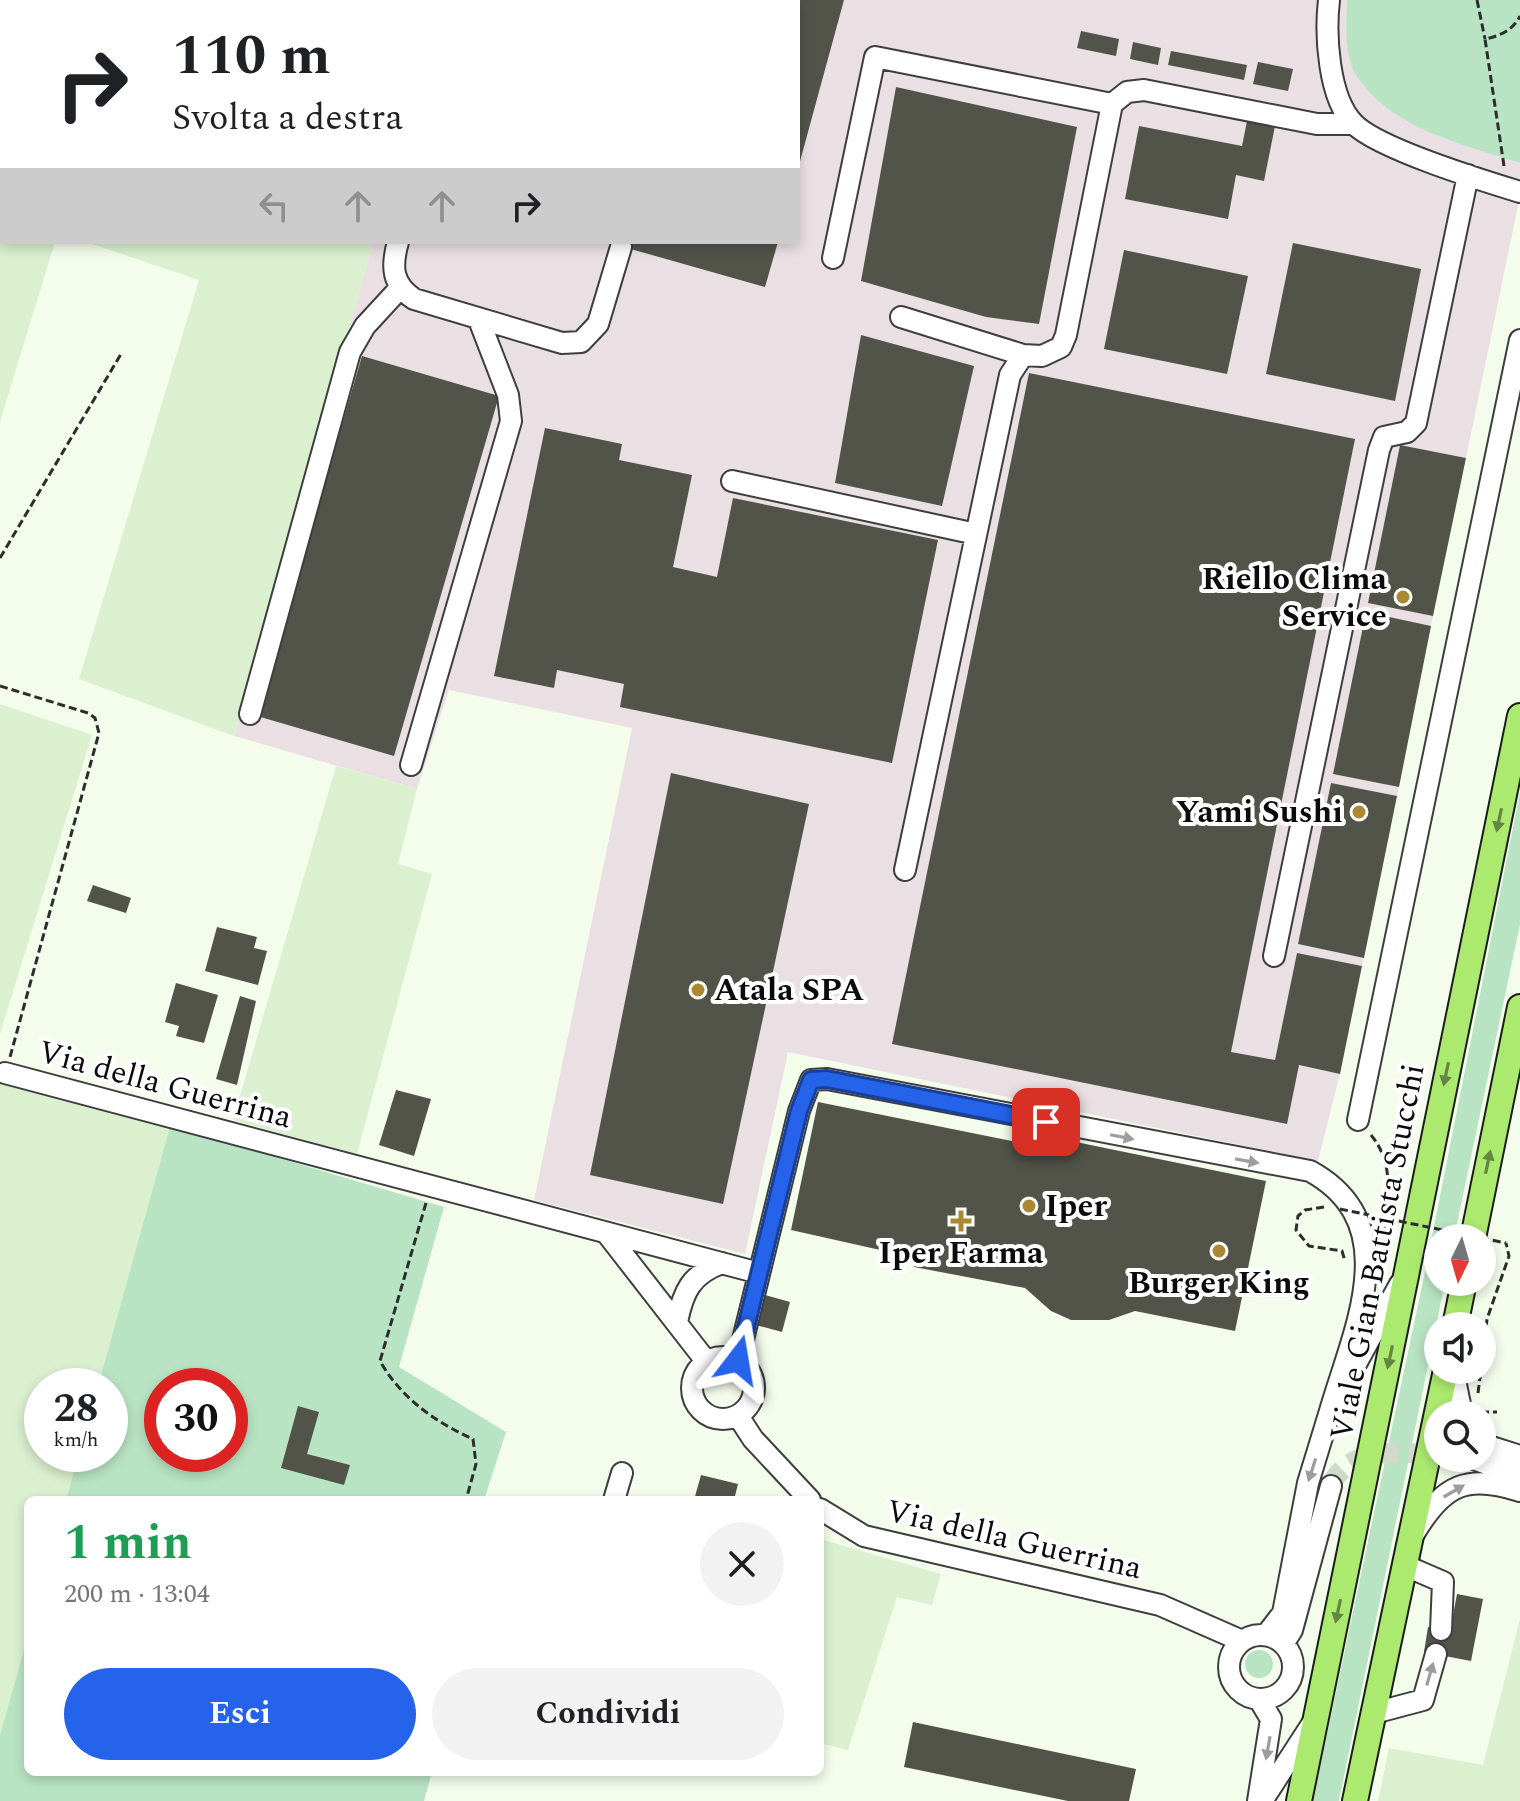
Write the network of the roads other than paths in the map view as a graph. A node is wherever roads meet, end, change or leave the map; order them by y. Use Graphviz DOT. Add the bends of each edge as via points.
graph roads {
  1 [pos="1329,0"];
  2 [pos="1112,104"];
  3 [pos="1354,124"];
  4 [pos="1468,175"];
  5 [pos="1511,189"];
  6 [pos="398,244"];
  7 [pos="621,247"];
  8 [pos="833,258"];
  9 [pos="400,288"];
  10 [pos="901,317"];
  11 [pos="479,320"];
  12 [pos="1520,340"];
  13 [pos="1023,355"];
  14 [pos="732,481"];
  15 [pos="976,534"];
  16 [pos="250,714"];
  17 [pos="1520,716"];
  18 [pos="411,765"];
  19 [pos="905,870"];
  20 [pos="1274,956"];
  21 [pos="1520,1007"];
  22 [pos="5,1073"];
  23 [pos="1358,1120"];
  24 [pos="1476,1224"];
  25 [pos="608,1235"];
  26 [pos="722,1263"];
  27 [pos="759,1273"];
  28 [pos="1405,1274"];
  29 [pos="677,1322"];
  30 [pos="738,1360"];
  31 [pos="706,1361"];
  32 [pos="1443,1384"];
  33 [pos="1330,1411"];
  34 [pos="738,1416"];
  35 [pos="1496,1448"];
  36 [pos="1520,1456"];
  37 [pos="1496,1467"];
  38 [pos="622,1473"];
  39 [pos="1520,1476"];
  40 [pos="1331,1486"];
  41 [pos="1520,1491"];
  42 [pos="615,1496"];
  43 [pos="806,1496"];
  44 [pos="824,1511"];
  45 [pos="1408,1554"];
  46 [pos="1197,1624"];
  47 [pos="1441,1630"];
  48 [pos="1274,1640"];
  49 [pos="1242,1641"];
  50 [pos="1436,1654"];
  51 [pos="1229,1667"];
  52 [pos="1259,1699"];
  53 [pos="1374,1713"];
  54 [pos="1316,1717"];
  55 [pos="1260,1801"];
  56 [pos="1299,1801"];
  57 [pos="1355,1801"];
  1 -- 3 [label="street" via="1329,60"];
  2 -- 3 [label="street" via="1127,92 1144,90 1317,124"];
  2 -- 8 [label="street" via="875,57"];
  2 -- 13 [label="street" via="1066,335 1061,347 1042,356"];
  3 -- 4 [label="street"];
  4 -- 5 [label="street"];
  4 -- 20 [label="street" via="1416,423 1407,432 1384,437 1379,450"];
  6 -- 9 [label="street" via="393,272"];
  7 -- 11 [label="street" via="598,324 581,342 562,343"];
  9 -- 11 [label="street" via="423,303"];
  9 -- 16 [label="street" via="365,326 350,352"];
  10 -- 13 [label="street"];
  11 -- 18 [label="street" via="508,395 511,421"];
  12 -- 23 [label="street"];
  13 -- 15 [label="street" via="1010,375"];
  14 -- 15 [label="street"];
  15 -- 19 [label="street"];
  17 -- 28 [label="main road, Viale Gian Battista Stucchi, one-way"];
  24 -- 21 [label="main road, one-way"];
  22 -- 25 [label="street, Via della Guerrina"];
  25 -- 26 [label="street, Via della Guerrina"];
  25 -- 29 [label="street"];
  26 -- 27 [label="street, Via della Guerrina"];
  26 -- 29 [label="street" via="704,1269 690,1282"];
  27 -- 30 [label="street"];
  27 -- 33 [label="street, one-way" via="811,1080 1310,1171 1332,1183 1347,1200 1368,1255 1368,1275"];
  28 -- 33 [label="street"];
  28 -- 54 [label="main road, Viale Gian Battista Stucchi, one-way"];
  29 -- 31 [label="street"];
  30 -- 31 [label="street"];
  30 -- 34 [label="street" via="754,1384 751,1403"];
  31 -- 34 [label="street" via="694,1376 695,1403 714,1418"];
  32 -- 45 [label="main road"];
  33 -- 48 [label="street, one-way" via="1308,1483"];
  34 -- 43 [label="street"];
  35 -- 36 [label="street"];
  37 -- 39 [label="street"];
  38 -- 42 [label="street"];
  40 -- 48 [label="street" via="1292,1630"];
  45 -- 41 [label="street, one-way" via="1428,1510 1465,1484 1490,1481"];
  44 -- 46 [label="street, Via della Guerrina" via="864,1536 1160,1605"];
  45 -- 47 [label="street" via="1443,1582"];
  45 -- 53 [label="main road"];
  46 -- 49 [label="street, Via della Guerrina"];
  46 -- 51 [label="street, Via della Guerrina"];
  48 -- 49 [label="street"];
  48 -- 52 [label="street" via="1290,1653 1292,1674 1280,1692"];
  49 -- 51 [label="street"];
  53 -- 50 [label="street, one-way" via="1423,1700"];
  51 -- 52 [label="street" via="1240,1691"];
  52 -- 55 [label="street, one-way" via="1271,1719"];
  53 -- 57 [label="main road"];
  54 -- 55 [label="street"];
  54 -- 56 [label="main road, Viale Gian Battista Stucchi"];
}
